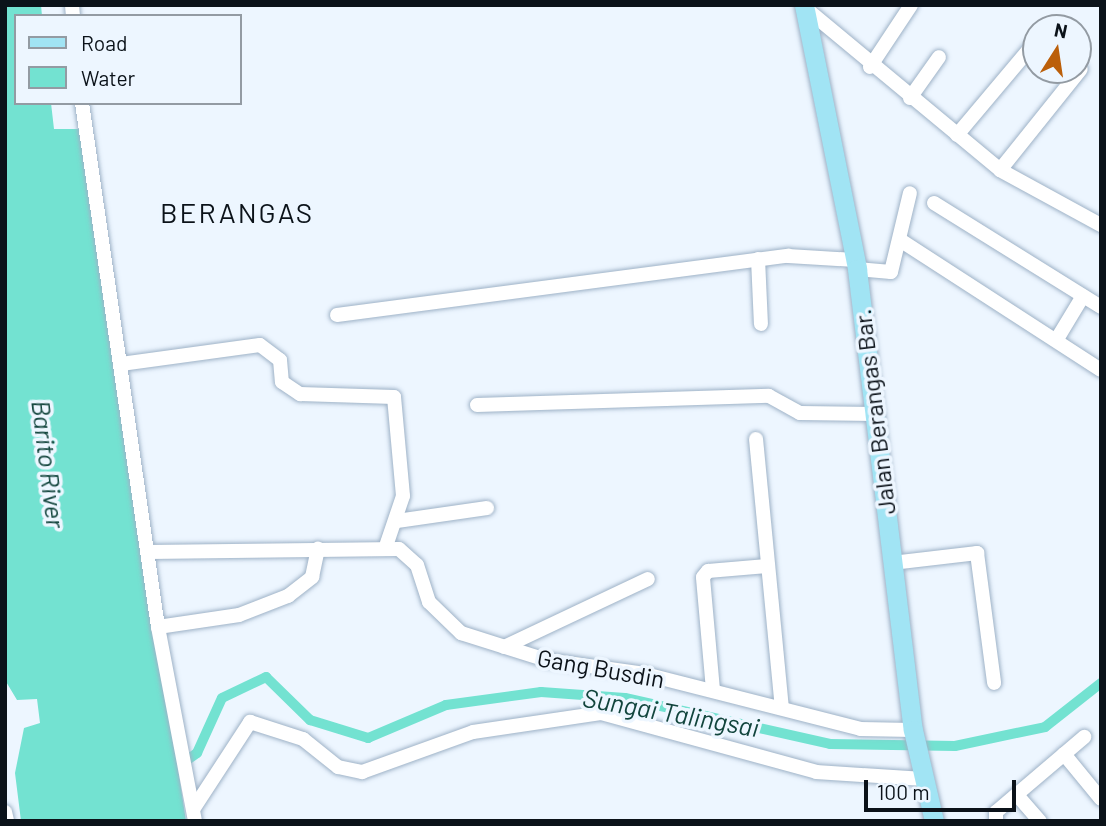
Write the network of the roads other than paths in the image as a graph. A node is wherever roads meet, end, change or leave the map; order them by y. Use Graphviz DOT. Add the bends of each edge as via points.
graph roads {
  1 [pos="912,5"];
  2 [pos="804,6"];
  3 [pos="939,57"];
  4 [pos="1022,58"];
  5 [pos="870,66"];
  6 [pos="1069,84"];
  7 [pos="910,99"];
  8 [pos="82,105"];
  9 [pos="957,135"];
  10 [pos="1000,170"];
  11 [pos="910,193"];
  12 [pos="934,203"];
  13 [pos="1101,225"];
  14 [pos="900,240"];
  15 [pos="758,259"];
  16 [pos="856,264"];
  17 [pos="1083,296"];
  18 [pos="1101,307"];
  19 [pos="337,315"];
  20 [pos="761,324"];
  21 [pos="1057,340"];
  22 [pos="121,364"];
  23 [pos="1101,370"];
  24 [pos="477,405"];
  25 [pos="874,414"];
  26 [pos="756,439"];
  27 [pos="487,508"];
  28 [pos="397,521"];
  29 [pos="386,546"];
  30 [pos="318,549"];
  31 [pos="148,552"];
  32 [pos="892,563"];
  33 [pos="767,566"];
  34 [pos="648,579"];
  35 [pos="158,627"];
  36 [pos="504,647"];
  37 [pos="994,682"];
  38 [pos="713,690"];
  39 [pos="782,707"];
  40 [pos="914,734"];
  41 [pos="1084,737"];
  42 [pos="1064,754"];
  43 [pos="923,773"];
  44 [pos="1017,795"];
  45 [pos="1101,799"];
  46 [pos="193,810"];
  47 [pos="5,812"];
  48 [pos="7,821"];
  49 [pos="933,821"];
  50 [pos="996,821"];
  51 [pos="1040,821"];
  1 -- 5 [label="street"];
  2 -- 5 [label="street"];
  2 -- 16 [label="main road, Jalan Berangas Bar."];
  3 -- 7 [label="street"];
  4 -- 9 [label="street"];
  5 -- 7 [label="street"];
  6 -- 10 [label="street"];
  7 -- 9 [label="street"];
  8 -- 22 [label="street"];
  9 -- 10 [label="street"];
  10 -- 13 [label="street"];
  11 -- 14 [label="street"];
  12 -- 17 [label="street"];
  14 -- 16 [label="street" via="891,272"];
  14 -- 21 [label="street"];
  15 -- 16 [label="street"];
  15 -- 19 [label="street"];
  15 -- 20 [label="street"];
  16 -- 25 [label="main road, Jalan Berangas Bar."];
  17 -- 18 [label="street"];
  17 -- 21 [label="street"];
  21 -- 23 [label="street"];
  22 -- 28 [label="street" via="260,345 282,365 282,382 300,394 394,397 403,496"];
  22 -- 31 [label="street"];
  24 -- 25 [label="street" via="769,396 800,413"];
  25 -- 32 [label="main road, Jalan Berangas Bar."];
  26 -- 33 [label="street"];
  27 -- 28 [label="street"];
  28 -- 29 [label="street"];
  29 -- 30 [label="street"];
  29 -- 36 [label="street, Gang Busdin" via="412,556 429,602 452,628"];
  30 -- 31 [label="street"];
  30 -- 35 [label="street" via="312,577 288,596 239,615"];
  31 -- 35 [label="street"];
  32 -- 37 [label="street" via="976,552"];
  32 -- 40 [label="main road, Jalan Berangas Bar."];
  33 -- 38 [label="street" via="708,571 703,577"];
  33 -- 39 [label="street"];
  34 -- 36 [label="street"];
  35 -- 46 [label="street"];
  36 -- 38 [label="street, Gang Busdin" via="592,671"];
  38 -- 39 [label="street, Gang Busdin"];
  39 -- 40 [label="street, Gang Busdin" via="872,732"];
  40 -- 43 [label="main road, Jalan Berangas Bar."];
  41 -- 42 [label="street"];
  42 -- 44 [label="street"];
  42 -- 45 [label="street"];
  43 -- 46 [label="street" via="816,772 601,713 473,732 362,772 338,767 303,739 250,722"];
  43 -- 49 [label="main road, Jalan Berangas Bar."];
  44 -- 50 [label="street" via="996,812"];
  44 -- 51 [label="street"];
  47 -- 48 [label="street"];
}
